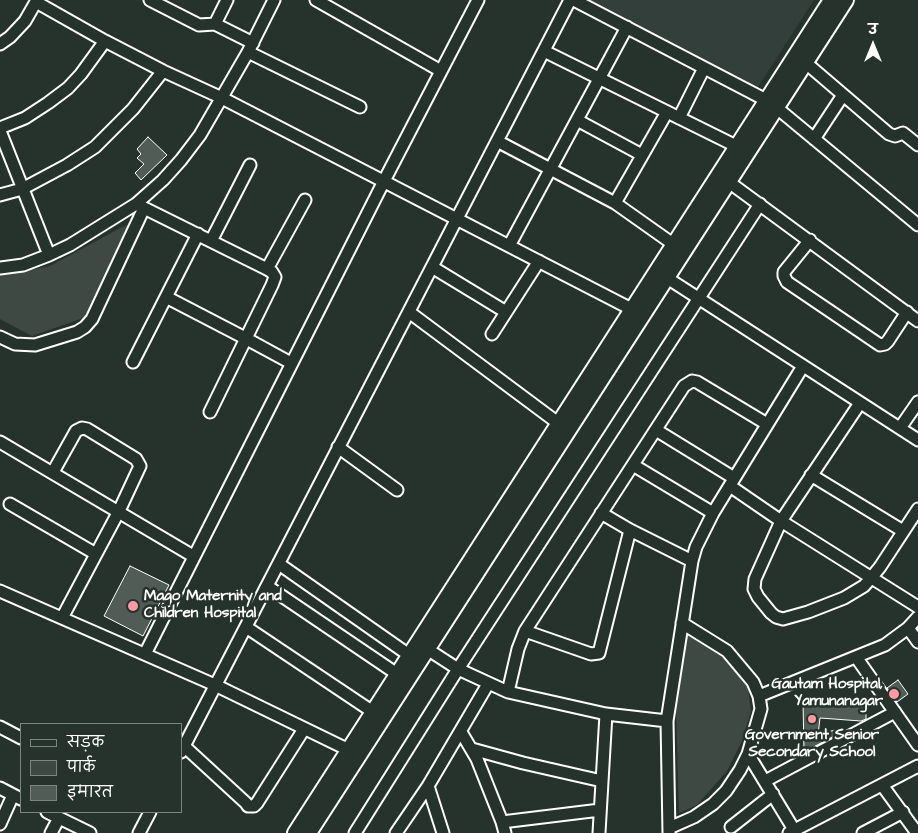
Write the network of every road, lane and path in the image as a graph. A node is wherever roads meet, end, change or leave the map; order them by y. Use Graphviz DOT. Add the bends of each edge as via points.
graph roads {
  1 [pos="150,0"];
  2 [pos="227,0"];
  3 [pos="274,0"];
  4 [pos="316,0"];
  5 [pos="478,0"];
  6 [pos="570,0"];
  7 [pos="574,0"];
  8 [pos="831,0"];
  9 [pos="846,0"];
  10 [pos="37,1"];
  11 [pos="215,24"];
  12 [pos="627,28"];
  13 [pos="105,41"];
  14 [pos="0,44"];
  15 [pos="251,47"];
  16 [pos="544,51"];
  17 [pos="806,63"];
  18 [pos="704,68"];
  19 [pos="163,70"];
  20 [pos="441,71"];
  21 [pos="600,78"];
  22 [pos="843,95"];
  23 [pos="222,98"];
  24 [pos="772,104"];
  25 [pos="360,107"];
  26 [pos="667,112"];
  27 [pos="679,118"];
  28 [pos="577,120"];
  29 [pos="0,130"];
  30 [pos="814,139"];
  31 [pos="497,141"];
  32 [pos="918,145"];
  33 [pos="736,146"];
  34 [pos="642,155"];
  35 [pos="250,165"];
  36 [pos="551,169"];
  37 [pos="723,178"];
  38 [pos="384,181"];
  39 [pos="22,189"];
  40 [pos="0,194"];
  41 [pos="305,200"];
  42 [pos="615,203"];
  43 [pos="760,204"];
  44 [pos="140,206"];
  45 [pos="457,219"];
  46 [pos="918,225"];
  47 [pos="198,234"];
  48 [pos="810,240"];
  49 [pos="211,241"];
  50 [pos="673,244"];
  51 [pos="509,246"];
  52 [pos="49,255"];
  53 [pos="539,261"];
  54 [pos="432,267"];
  55 [pos="0,268"];
  56 [pos="267,269"];
  57 [pos="661,274"];
  58 [pos="166,297"];
  59 [pos="698,298"];
  60 [pos="409,312"];
  61 [pos="506,312"];
  62 [pos="637,312"];
  63 [pos="907,312"];
  64 [pos="918,321"];
  65 [pos="492,334"];
  66 [pos="0,337"];
  67 [pos="246,338"];
  68 [pos="133,362"];
  69 [pos="291,363"];
  70 [pos="803,366"];
  71 [pos="860,402"];
  72 [pos="918,402"];
  73 [pos="210,412"];
  74 [pos="558,423"];
  75 [pos="767,424"];
  76 [pos="900,428"];
  77 [pos="656,430"];
  78 [pos="918,440"];
  79 [pos="0,442"];
  80 [pos="338,447"];
  81 [pos="633,465"];
  82 [pos="53,472"];
  83 [pos="811,474"];
  84 [pos="732,482"];
  85 [pos="397,490"];
  86 [pos="10,504"];
  87 [pos="918,509"];
  88 [pos="119,510"];
  89 [pos="601,513"];
  90 [pos="713,513"];
  91 [pos="781,521"];
  92 [pos="630,530"];
  93 [pos="903,532"];
  94 [pos="96,554"];
  95 [pos="193,556"];
  96 [pos="692,561"];
  97 [pos="279,564"];
  98 [pos="871,578"];
  99 [pos="267,586"];
  100 [pos="0,591"];
  101 [pos="918,607"];
  102 [pos="918,617"];
  103 [pos="62,618"];
  104 [pos="682,623"];
  105 [pos="246,626"];
  106 [pos="908,628"];
  107 [pos="525,630"];
  108 [pos="918,642"];
  109 [pos="418,649"];
  110 [pos="145,654"];
  111 [pos="856,657"];
  112 [pos="458,669"];
  113 [pos="397,674"];
  114 [pos="488,684"];
  115 [pos="215,685"];
  116 [pos="508,692"];
  117 [pos="759,696"];
  118 [pos="373,712"];
  119 [pos="895,712"];
  120 [pos="606,714"];
  121 [pos="667,721"];
  122 [pos="0,727"];
  123 [pos="304,729"];
  124 [pos="461,732"];
  125 [pos="20,737"];
  126 [pos="917,743"];
  127 [pos="472,748"];
  128 [pos="183,749"];
  129 [pos="354,752"];
  130 [pos="748,754"];
  131 [pos="918,766"];
  132 [pos="602,781"];
  133 [pos="765,781"];
  134 [pos="882,785"];
  135 [pos="428,786"];
  136 [pos="0,788"];
  137 [pos="773,794"];
  138 [pos="17,797"];
  139 [pos="600,810"];
  140 [pos="902,812"];
  141 [pos="49,813"];
  142 [pos="149,813"];
  143 [pos="59,818"];
  144 [pos="0,824"];
  145 [pos="504,827"];
  146 [pos="731,827"];
  147 [pos="669,831"];
  148 [pos="311,832"];
  149 [pos="793,832"];
  150 [pos="52,833"];
  151 [pos="90,833"];
  152 [pos="139,833"];
  153 [pos="295,833"];
  154 [pos="355,833"];
  155 [pos="396,833"];
  156 [pos="443,833"];
  157 [pos="599,833"];
  158 [pos="863,833"];
  159 [pos="917,833"];
  1 -- 11 [label="street" via="200,25"];
  2 -- 11 [label="street"];
  3 -- 15 [label="street"];
  4 -- 20 [label="street"];
  5 -- 20 [label="street"];
  6 -- 16 [label="street"];
  7 -- 12 [label="street"];
  8 -- 24 [label="main road"];
  9 -- 17 [label="main road"];
  10 -- 13 [label="street"];
  10 -- 14 [label="street" via="25,21"];
  11 -- 15 [label="street"];
  12 -- 18 [label="street"];
  12 -- 21 [label="street"];
  13 -- 19 [label="street"];
  13 -- 29 [label="street" via="68,88 25,118"];
  15 -- 23 [label="street"];
  15 -- 25 [label="street"];
  16 -- 21 [label="street"];
  16 -- 31 [label="street"];
  17 -- 22 [label="street"];
  17 -- 24 [label="main road"];
  18 -- 24 [label="street"];
  18 -- 27 [label="street"];
  19 -- 23 [label="street"];
  19 -- 39 [label="street" via="133,109 94,147"];
  20 -- 38 [label="street"];
  21 -- 26 [label="street"];
  21 -- 28 [label="street"];
  22 -- 30 [label="street"];
  22 -- 32 [label="street" via="892,136 904,133"];
  23 -- 38 [label="street"];
  23 -- 44 [label="street" via="182,160"];
  24 -- 30 [label="street"];
  24 -- 33 [label="main road"];
  24 -- 37 [label="main road"];
  26 -- 27 [label="street"];
  26 -- 34 [label="street"];
  27 -- 33 [label="street"];
  28 -- 34 [label="street"];
  28 -- 36 [label="street"];
  29 -- 39 [label="street"];
  30 -- 46 [label="street"];
  31 -- 36 [label="street"];
  31 -- 45 [label="street"];
  33 -- 37 [label="main road"];
  34 -- 42 [label="street"];
  35 -- 49 [label="street"];
  36 -- 42 [label="street"];
  36 -- 51 [label="street"];
  37 -- 43 [label="street"];
  37 -- 50 [label="main road"];
  37 -- 57 [label="main road"];
  38 -- 45 [label="street"];
  38 -- 69 [label="street"];
  39 -- 40 [label="street"];
  39 -- 52 [label="street"];
  41 -- 56 [label="street"];
  42 -- 50 [label="street"];
  43 -- 48 [label="street"];
  43 -- 59 [label="street"];
  44 -- 47 [label="street"];
  44 -- 52 [label="street"];
  44 -- 66 [label="street" via="92,319 85,327 35,344 15,344"];
  45 -- 51 [label="street"];
  45 -- 54 [label="street"];
  47 -- 49 [label="street"];
  47 -- 58 [label="street"];
  48 -- 63 [label="street"];
  48 -- 63 [label="street" via="784,272 787,282 880,344 888,341"];
  49 -- 56 [label="street"];
  50 -- 57 [label="main road"];
  51 -- 53 [label="street"];
  52 -- 55 [label="street" via="23,265"];
  53 -- 61 [label="street"];
  53 -- 62 [label="street"];
  54 -- 60 [label="street"];
  54 -- 61 [label="street"];
  56 -- 67 [label="street" via="275,277"];
  57 -- 59 [label="street"];
  57 -- 62 [label="main road"];
  58 -- 67 [label="street"];
  58 -- 68 [label="street"];
  59 -- 70 [label="street"];
  59 -- 112 [label="street"];
  60 -- 74 [label="street"];
  60 -- 80 [label="street"];
  61 -- 65 [label="street"];
  62 -- 74 [label="main road"];
  62 -- 109 [label="main road"];
  63 -- 64 [label="street"];
  67 -- 69 [label="street"];
  67 -- 73 [label="street"];
  69 -- 95 [label="street"];
  70 -- 71 [label="street"];
  70 -- 75 [label="street"];
  71 -- 76 [label="street"];
  71 -- 83 [label="street"];
  72 -- 76 [label="street"];
  74 -- 109 [label="main road"];
  75 -- 77 [label="street" via="692,381 684,386"];
  75 -- 84 [label="street"];
  76 -- 78 [label="street"];
  77 -- 81 [label="street"];
  77 -- 84 [label="street"];
  79 -- 82 [label="street"];
  80 -- 85 [label="street"];
  80 -- 97 [label="street"];
  81 -- 89 [label="street"];
  81 -- 90 [label="street"];
  82 -- 88 [label="street"];
  82 -- 88 [label="street" via="76,431 87,429 139,462"];
  83 -- 91 [label="street"];
  83 -- 93 [label="street"];
  84 -- 90 [label="street"];
  84 -- 91 [label="street"];
  86 -- 94 [label="street"];
  87 -- 93 [label="street"];
  88 -- 94 [label="street"];
  88 -- 95 [label="street"];
  89 -- 92 [label="street"];
  89 -- 107 [label="street"];
  90 -- 96 [label="street"];
  91 -- 98 [label="street"];
  91 -- 98 [label="street" via="759,569 754,589 776,617 791,617 844,598"];
  92 -- 96 [label="street"];
  92 -- 107 [label="street" via="599,653 591,654"];
  93 -- 98 [label="street"];
  94 -- 103 [label="street"];
  95 -- 110 [label="street"];
  96 -- 104 [label="street"];
  97 -- 99 [label="street"];
  97 -- 109 [label="street"];
  98 -- 101 [label="street"];
  99 -- 105 [label="street"];
  99 -- 113 [label="street"];
  100 -- 103 [label="street"];
  102 -- 106 [label="street"];
  103 -- 110 [label="street"];
  104 -- 117 [label="street" via="727,652 753,682"];
  104 -- 121 [label="street"];
  105 -- 115 [label="street"];
  105 -- 118 [label="street"];
  106 -- 108 [label="street"];
  106 -- 111 [label="street" via="885,644"];
  107 -- 116 [label="street"];
  109 -- 112 [label="street"];
  109 -- 113 [label="main road"];
  109 -- 129 [label="main road"];
  110 -- 115 [label="street"];
  111 -- 117 [label="street"];
  111 -- 119 [label="street"];
  112 -- 114 [label="street"];
  112 -- 154 [label="street"];
  113 -- 118 [label="main road"];
  114 -- 116 [label="street"];
  114 -- 124 [label="street"];
  115 -- 123 [label="street"];
  115 -- 128 [label="street"];
  116 -- 120 [label="street"];
  117 -- 130 [label="street" via="761,709"];
  118 -- 129 [label="main road"];
  119 -- 126 [label="street"];
  119 -- 133 [label="street"];
  120 -- 121 [label="street"];
  120 -- 132 [label="street"];
  121 -- 147 [label="street"];
  122 -- 125 [label="street"];
  123 -- 128 [label="street" via="254,806 248,806"];
  123 -- 129 [label="street"];
  124 -- 127 [label="street"];
  124 -- 135 [label="street"];
  127 -- 132 [label="street"];
  127 -- 145 [label="street"];
  129 -- 148 [label="main road"];
  129 -- 153 [label="main road"];
  130 -- 133 [label="street"];
  130 -- 147 [label="street" via="726,791 713,804"];
  131 -- 134 [label="street"];
  132 -- 139 [label="street"];
  133 -- 137 [label="street"];
  134 -- 140 [label="street"];
  134 -- 149 [label="street"];
  135 -- 155 [label="street"];
  135 -- 156 [label="street"];
  136 -- 138 [label="street"];
  137 -- 146 [label="street"];
  137 -- 149 [label="street"];
  138 -- 144 [label="street"];
  139 -- 145 [label="street"];
  139 -- 157 [label="street"];
  140 -- 158 [label="street"];
  140 -- 159 [label="street"];
  141 -- 143 [label="street"];
  142 -- 152 [label="street"];
  143 -- 150 [label="street"];
  143 -- 151 [label="street"];
}
